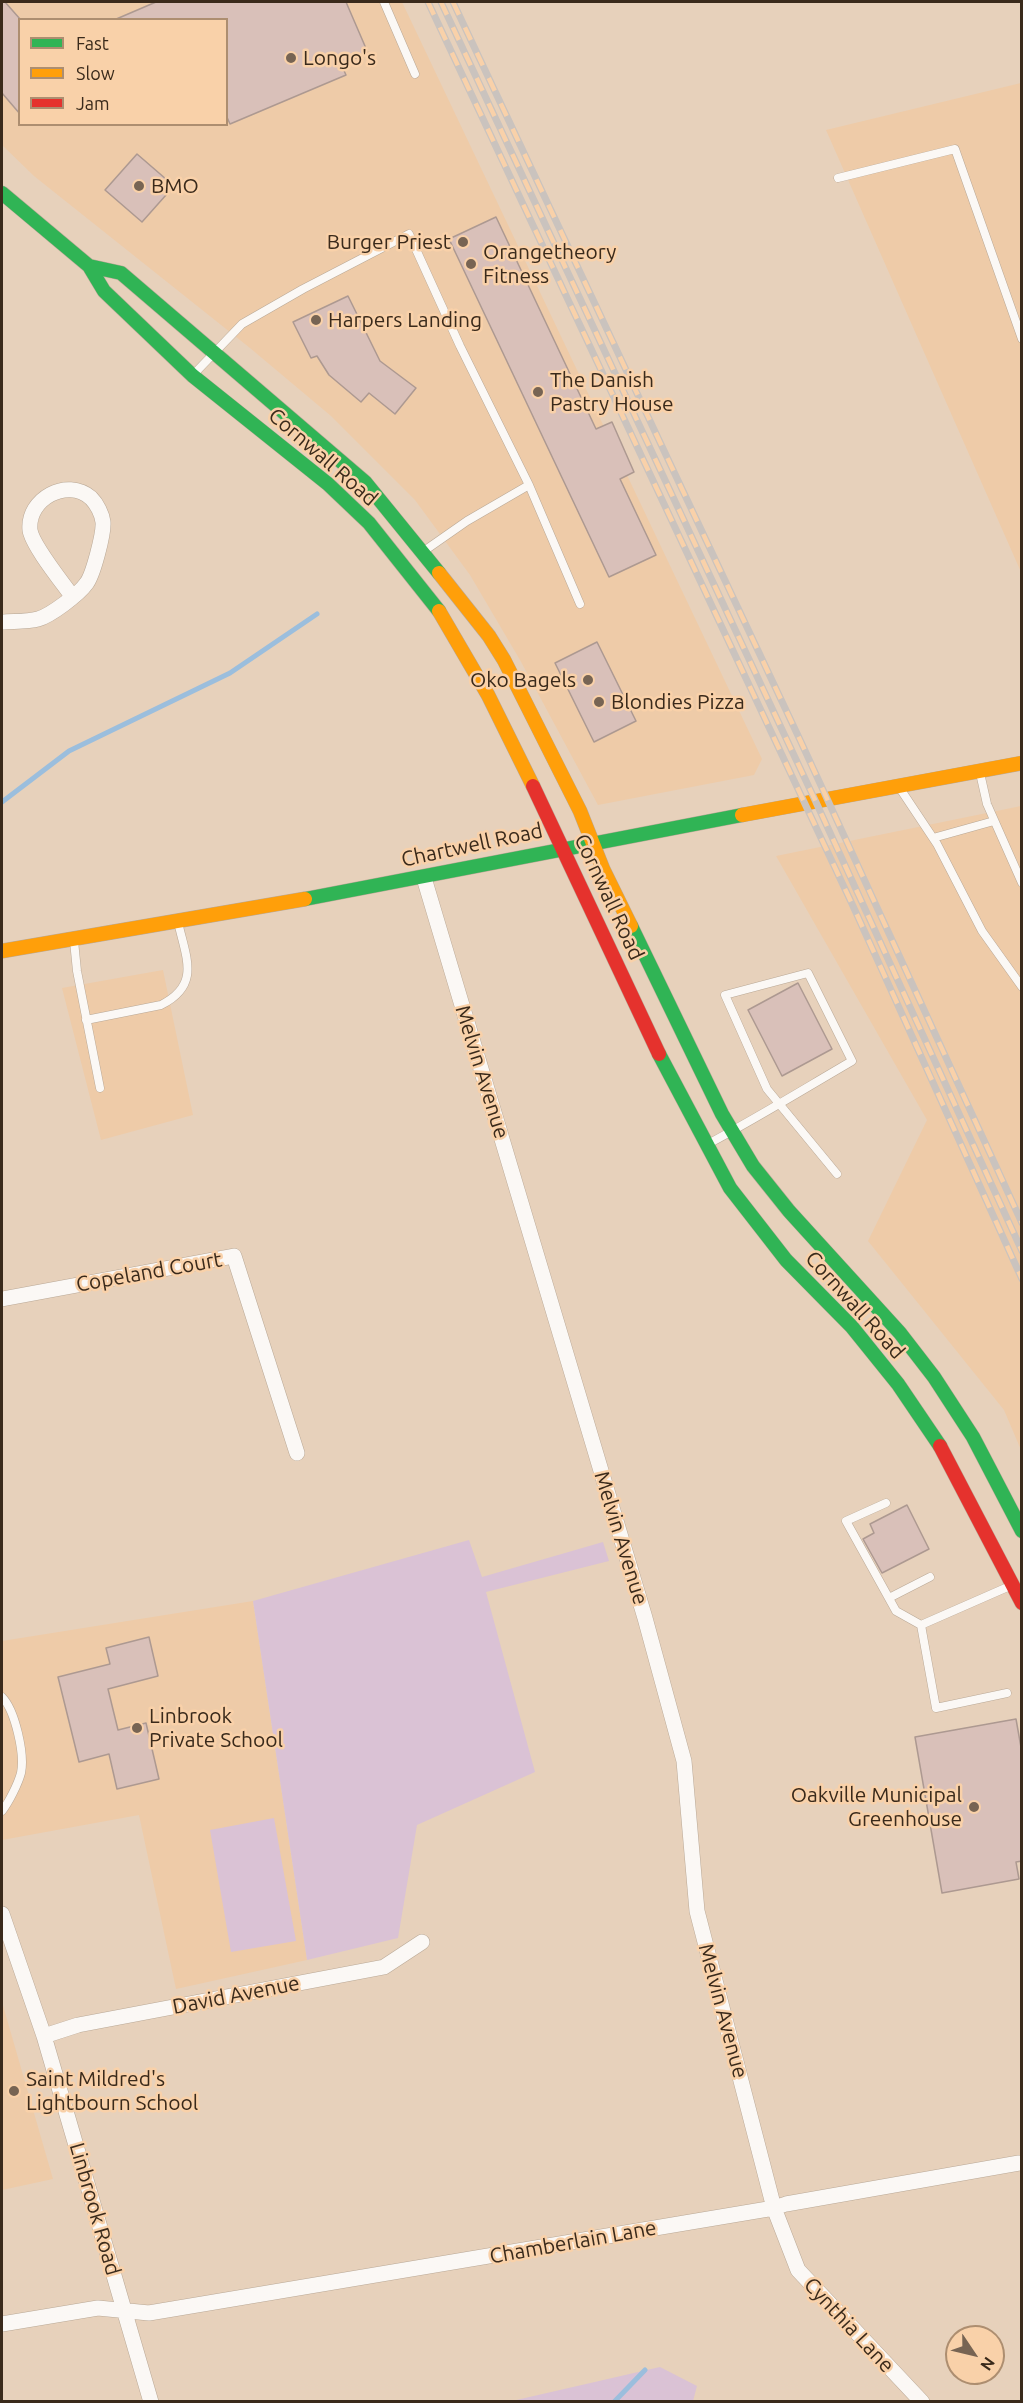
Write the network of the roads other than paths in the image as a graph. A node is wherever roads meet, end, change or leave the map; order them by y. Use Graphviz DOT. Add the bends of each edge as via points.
graph roads {
  1 [pos="384,2"];
  2 [pos="415,74"];
  3 [pos="838,178"];
  4 [pos="2,193"];
  5 [pos="89,266"];
  6 [pos="1022,339"];
  7 [pos="213,353"];
  8 [pos="193,376"];
  9 [pos="529,485"];
  10 [pos="423,552"];
  11 [pos="72,596"];
  12 [pos="580,604"];
  13 [pos="2,622"];
  14 [pos="1022,763"];
  15 [pos="980,770"];
  16 [pos="898,785"];
  17 [pos="994,820"];
  18 [pos="933,838"];
  19 [pos="592,842"];
  20 [pos="563,848"];
  21 [pos="424,878"];
  22 [pos="1022,884"];
  23 [pos="178,922"];
  24 [pos="74,940"];
  25 [pos="2,951"];
  26 [pos="1022,987"];
  27 [pos="86,1020"];
  28 [pos="100,1088"];
  29 [pos="778,1105"];
  30 [pos="732,1131"];
  31 [pos="706,1145"];
  32 [pos="837,1174"];
  33 [pos="2,1299"];
  34 [pos="297,1453"];
  35 [pos="886,1503"];
  36 [pos="1022,1531"];
  37 [pos="930,1577"];
  38 [pos="1017,1582"];
  39 [pos="889,1598"];
  40 [pos="1022,1603"];
  41 [pos="921,1625"];
  42 [pos="1007,1693"];
  43 [pos="2,1697"];
  44 [pos="2,1811"];
  45 [pos="2,1914"];
  46 [pos="422,1942"];
  47 [pos="44,2036"];
  48 [pos="1019,2163"];
  49 [pos="774,2208"];
  50 [pos="125,2311"];
  51 [pos="2,2324"];
  52 [pos="151,2402"];
  53 [pos="922,2402"];
  1 -- 2 [label="lane"];
  3 -- 6 [label="lane" via="955,149"];
  4 -- 5 [label="main road, Cornwall Road"];
  5 -- 7 [label="main road, Cornwall Road" via="122,273"];
  5 -- 8 [label="main road, Cornwall Road" via="104,291"];
  7 -- 8 [label="lane"];
  7 -- 9 [label="lane" via="243,324 409,234 459,346"];
  7 -- 10 [label="main road, Cornwall Road" via="365,483"];
  8 -- 20 [label="main road, Cornwall Road" via="328,484 369,523 406,567 438,609 488,695"];
  9 -- 10 [label="lane" via="466,521"];
  9 -- 12 [label="lane"];
  10 -- 19 [label="main road, Cornwall Road" via="499,652"];
  11 -- 11 [label="street" via="87,583 103,524 92,499 81,492 59,489 42,498 30,530"];
  11 -- 13 [label="street" via="39,619"];
  14 -- 15 [label="main road, Chartwell Road"];
  15 -- 16 [label="main road, Chartwell Road"];
  15 -- 17 [label="lane"];
  16 -- 18 [label="lane"];
  16 -- 19 [label="main road, Chartwell Road"];
  17 -- 18 [label="lane"];
  17 -- 22 [label="lane"];
  18 -- 26 [label="lane" via="982,931"];
  19 -- 20 [label="main road, Chartwell Road"];
  19 -- 30 [label="main road, Cornwall Road"];
  20 -- 21 [label="main road, Chartwell Road"];
  20 -- 31 [label="main road, Cornwall Road" via="656,1049"];
  21 -- 23 [label="main road, Chartwell Road"];
  21 -- 49 [label="street, Melvin Avenue" via="684,1761 697,1911"];
  23 -- 24 [label="main road, Chartwell Road"];
  23 -- 27 [label="lane" via="189,968 182,990 161,1005"];
  24 -- 25 [label="main road, Chartwell Road"];
  24 -- 27 [label="lane"];
  27 -- 28 [label="lane"];
  29 -- 29 [label="lane" via="852,1061 808,973 725,995"];
  29 -- 30 [label="lane"];
  29 -- 32 [label="lane"];
  30 -- 31 [label="lane"];
  30 -- 36 [label="main road, Cornwall Road" via="753,1166 789,1210 900,1333 934,1377 973,1437"];
  31 -- 38 [label="main road, Cornwall Road" via="730,1188 786,1260 852,1327 898,1384 943,1451"];
  33 -- 34 [label="street, Copeland Court" via="234,1256"];
  35 -- 39 [label="lane" via="846,1521"];
  37 -- 39 [label="lane"];
  38 -- 40 [label="main road, Cornwall Road"];
  38 -- 41 [label="lane"];
  39 -- 41 [label="lane" via="896,1611"];
  41 -- 42 [label="lane" via="936,1708"];
  43 -- 44 [label="lane" via="17,1729 21,1772"];
  45 -- 47 [label="street, Linbrook Road"];
  46 -- 47 [label="street, David Avenue" via="384,1967 78,2025"];
  47 -- 50 [label="street, Linbrook Road"];
  48 -- 49 [label="street, Chamberlain Lane"];
  49 -- 50 [label="street, Chamberlain Lane" via="150,2313"];
  49 -- 53 [label="street, Cynthia Lane" via="798,2270"];
  50 -- 51 [label="street, Chamberlain Lane" via="98,2308"];
  50 -- 52 [label="street, Linbrook Road"];
}
